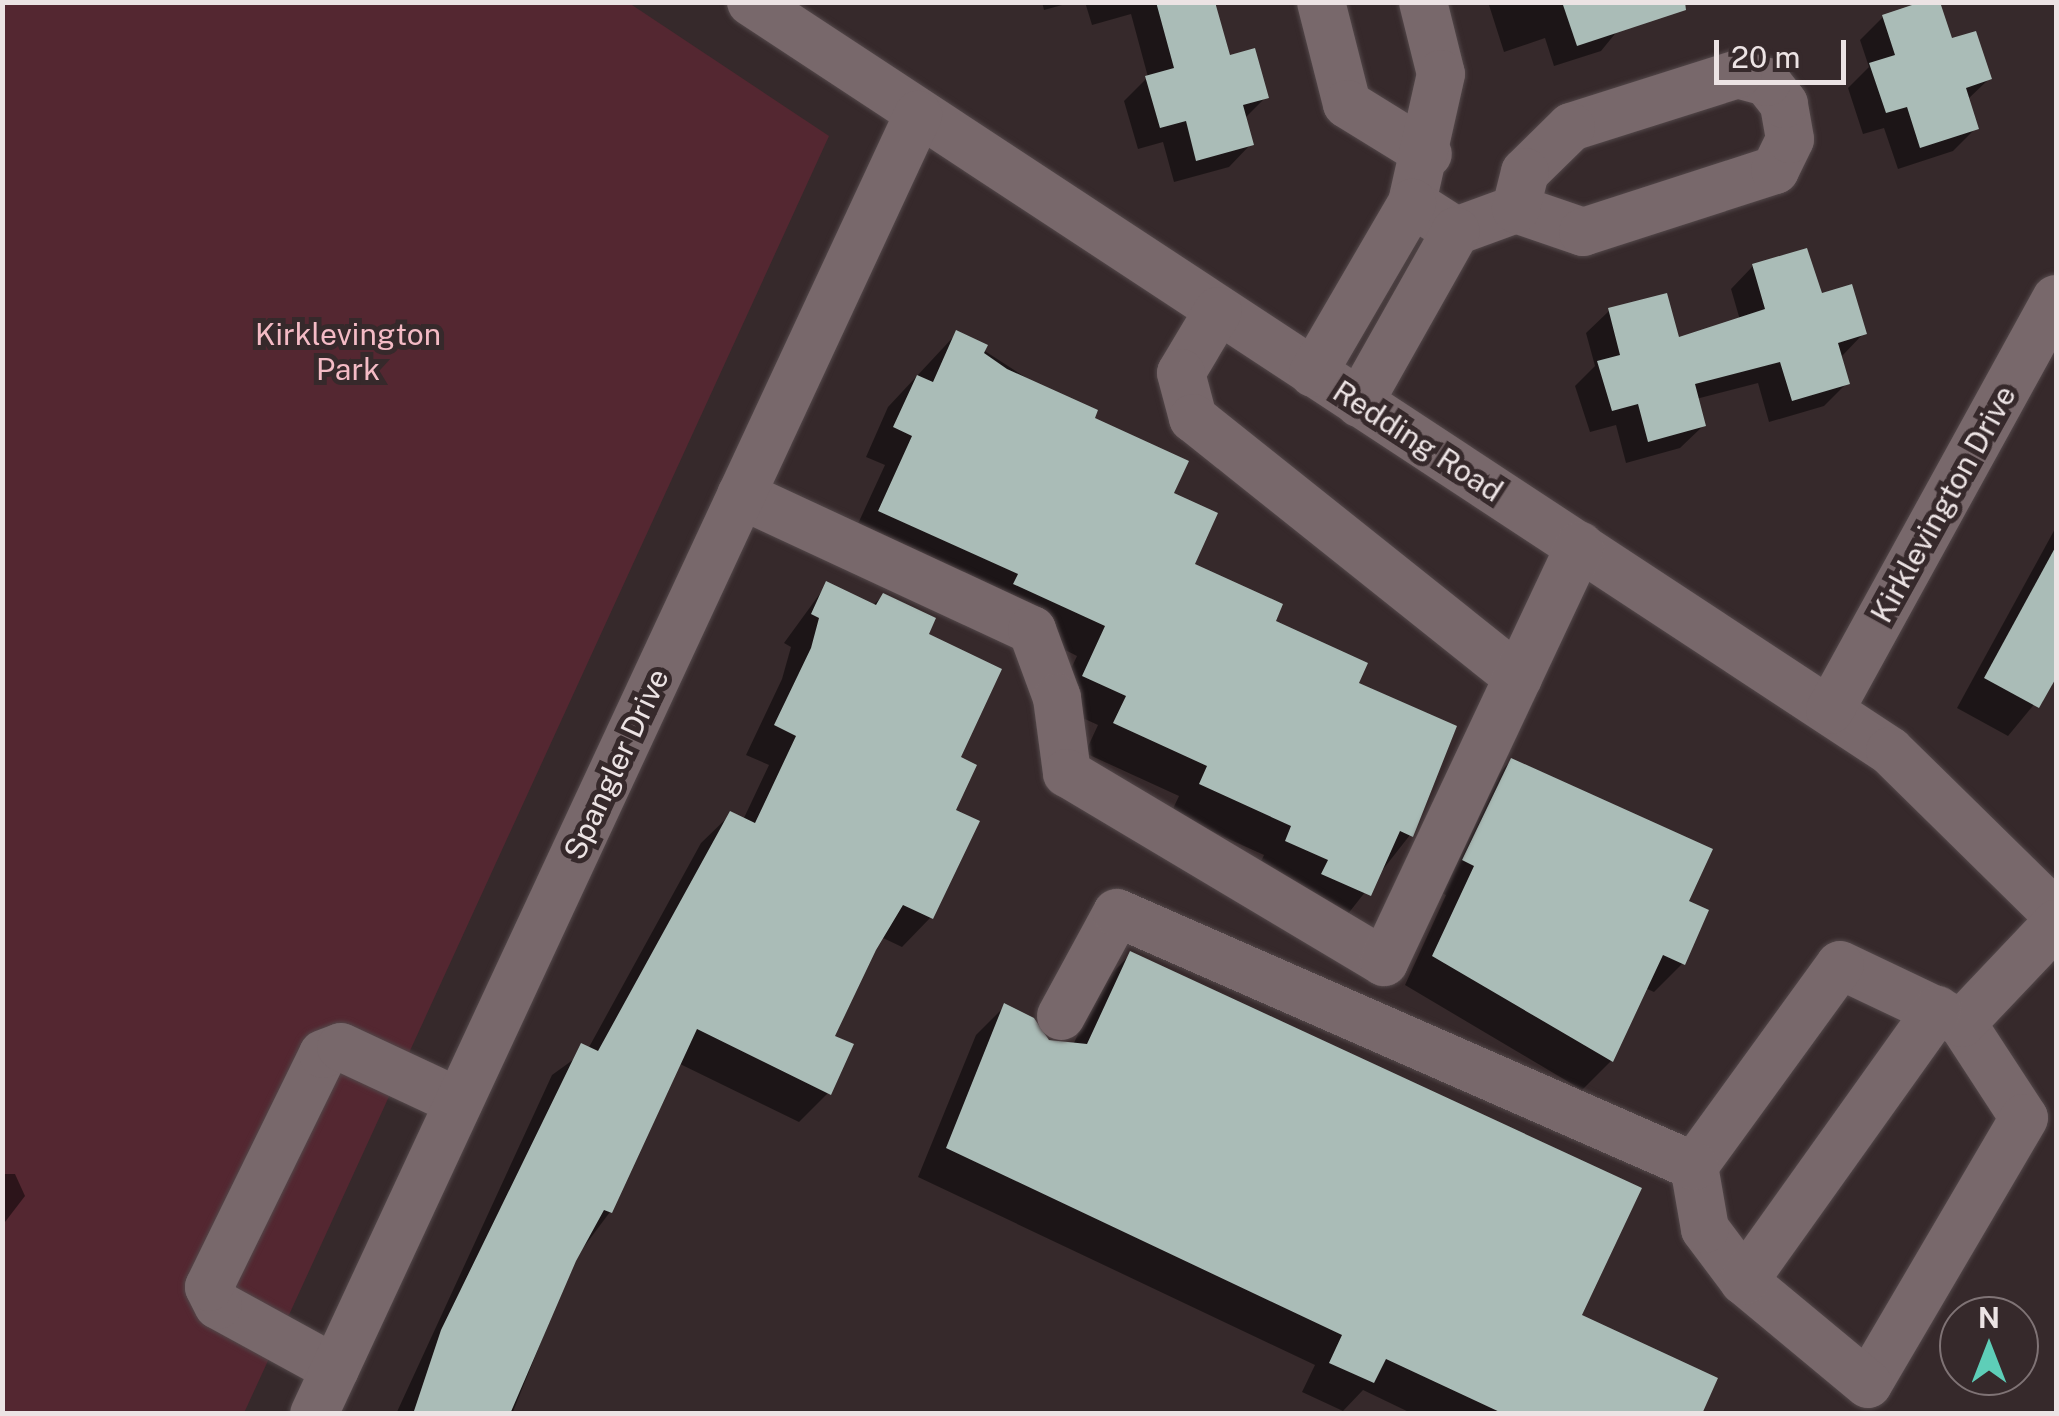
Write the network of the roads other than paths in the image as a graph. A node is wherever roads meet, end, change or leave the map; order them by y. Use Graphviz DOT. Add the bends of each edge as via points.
graph roads {
  1 [pos="751,2"];
  2 [pos="1321,2"];
  3 [pos="1423,2"];
  4 [pos="918,115"];
  5 [pos="1428,154"];
  6 [pos="1412,203"];
  7 [pos="1516,209"];
  8 [pos="1456,231"];
  9 [pos="2056,299"];
  10 [pos="1218,310"];
  11 [pos="1312,372"];
  12 [pos="1359,403"];
  13 [pos="741,495"];
  14 [pos="1580,546"];
  15 [pos="1518,677"];
  16 [pos="1830,710"];
  17 [pos="2056,914"];
  18 [pos="2056,924"];
  19 [pos="1061,1016"];
  20 [pos="1949,1017"];
  21 [pos="460,1102"];
  22 [pos="1694,1166"];
  23 [pos="1744,1281"];
  24 [pos="335,1369"];
  25 [pos="1858,1399"];
  26 [pos="314,1414"];
  1 -- 4 [label="street, Redding Road"];
  2 -- 5 [label="street" via="1347,104"];
  3 -- 5 [label="street" via="1440,74"];
  4 -- 10 [label="street, Redding Road"];
  4 -- 13 [label="street, Spangler Drive"];
  5 -- 6 [label="street"];
  6 -- 8 [label="street"];
  6 -- 11 [label="street"];
  7 -- 7 [label="street" via="1583,232 1775,170 1790,139 1784,104 1767,82 1738,74 1572,128 1525,172"];
  7 -- 8 [label="street"];
  8 -- 12 [label="street"];
  9 -- 16 [label="street, Kirklevington Drive"];
  10 -- 11 [label="street, Redding Road"];
  10 -- 15 [label="street" via="1181,373 1193,418"];
  11 -- 12 [label="street, Redding Road"];
  12 -- 14 [label="street, Redding Road"];
  13 -- 15 [label="street" via="1032,630 1057,698 1067,774 1384,962"];
  13 -- 21 [label="street, Spangler Drive"];
  14 -- 15 [label="street"];
  14 -- 16 [label="street, Redding Road"];
  16 -- 17 [label="street, Redding Road" via="1890,751"];
  18 -- 20 [label="street"];
  19 -- 22 [label="street" via="1118,913"];
  20 -- 22 [label="street" via="1840,965"];
  20 -- 23 [label="street"];
  20 -- 25 [label="street" via="2024,1118"];
  21 -- 24 [label="street, Spangler Drive"];
  21 -- 24 [label="street" via="342,1047 323,1054 210,1286 218,1305"];
  22 -- 23 [label="street" via="1705,1229"];
  23 -- 25 [label="street"];
  24 -- 26 [label="street, Spangler Drive"];
}
